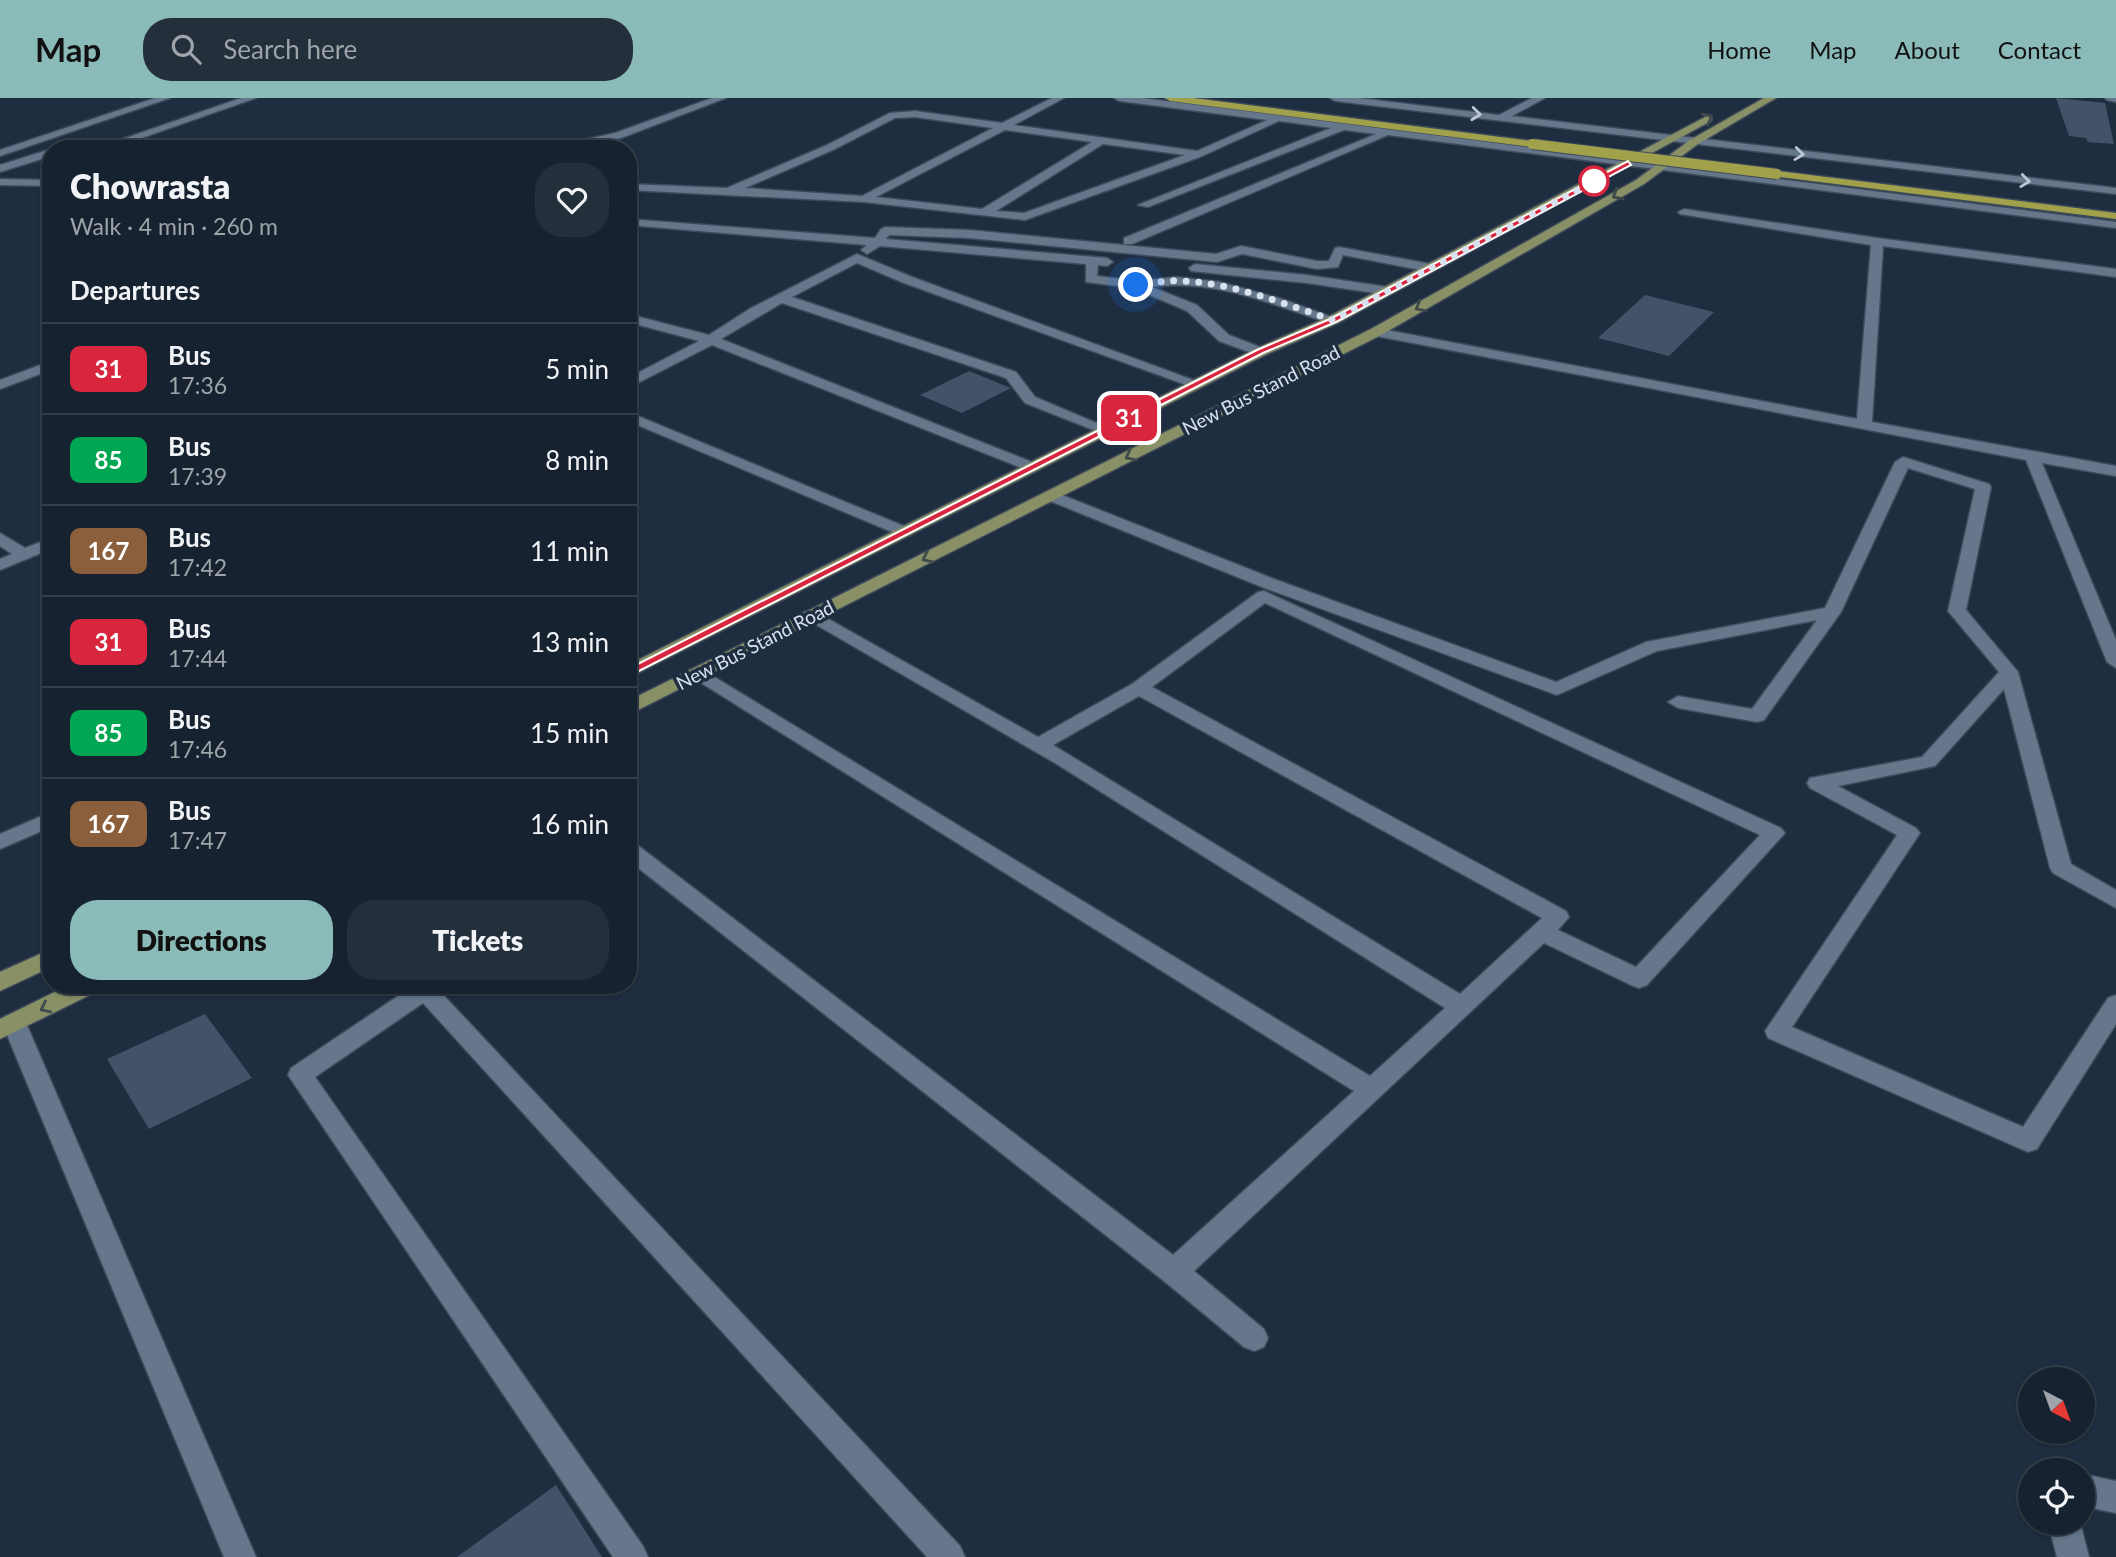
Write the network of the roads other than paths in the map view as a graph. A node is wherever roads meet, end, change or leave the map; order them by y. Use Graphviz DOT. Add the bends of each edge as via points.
graph roads {
  1 [pos="165,98"];
  2 [pos="251,98"];
  3 [pos="721,98"];
  4 [pos="1059,98"];
  5 [pos="1119,98"];
  6 [pos="1170,98"];
  7 [pos="1259,98"];
  8 [pos="1335,98"];
  9 [pos="1540,98"];
  10 [pos="1771,98"];
  11 [pos="2110,98"];
  12 [pos="2116,99"];
  13 [pos="1406,102"];
  14 [pos="106,104"];
  15 [pos="129,109"];
  16 [pos="1713,116"];
  17 [pos="1502,117"];
  18 [pos="1276,119"];
  19 [pos="183,121"];
  20 [pos="1004,126"];
  21 [pos="1341,127"];
  22 [pos="1386,133"];
  23 [pos="15,134"];
  24 [pos="1668,139"];
  25 [pos="126,140"];
  26 [pos="596,140"];
  27 [pos="1102,140"];
  28 [pos="39,141"];
  29 [pos="42,142"];
  30 [pos="1694,142"];
  31 [pos="0,153"];
  32 [pos="1198,154"];
  33 [pos="42,155"];
  34 [pos="1628,163"];
  35 [pos="1660,167"];
  36 [pos="42,168"];
  37 [pos="0,169"];
  38 [pos="0,181"];
  39 [pos="42,183"];
  40 [pos="637,187"];
  41 [pos="729,191"];
  42 [pos="2116,191"];
  43 [pos="864,200"];
  44 [pos="2116,203"];
  45 [pos="1143,205"];
  46 [pos="984,212"];
  47 [pos="1684,212"];
  48 [pos="2116,216"];
  49 [pos="637,223"];
  50 [pos="2116,225"];
  51 [pos="1128,241"];
  52 [pos="878,242"];
  53 [pos="1877,242"];
  54 [pos="856,257"];
  55 [pos="1093,261"];
  56 [pos="1431,268"];
  57 [pos="2116,273"];
  58 [pos="1136,285"];
  59 [pos="1388,291"];
  60 [pos="781,298"];
  61 [pos="637,320"];
  62 [pos="1333,320"];
  63 [pos="1376,332"];
  64 [pos="711,340"];
  65 [pos="1260,352"];
  66 [pos="42,369"];
  67 [pos="637,379"];
  68 [pos="1197,384"];
  69 [pos="0,385"];
  70 [pos="637,420"];
  71 [pos="1864,425"];
  72 [pos="1106,430"];
  73 [pos="2032,457"];
  74 [pos="1032,467"];
  75 [pos="2116,471"];
  76 [pos="1051,496"];
  77 [pos="905,532"];
  78 [pos="0,538"];
  79 [pos="42,547"];
  80 [pos="24,555"];
  81 [pos="0,565"];
  82 [pos="1832,612"];
  83 [pos="810,616"];
  84 [pos="2116,662"];
  85 [pos="637,667"];
  86 [pos="2009,672"];
  87 [pos="696,674"];
  88 [pos="1139,688"];
  89 [pos="1678,702"];
  90 [pos="637,704"];
  91 [pos="1039,746"];
  92 [pos="42,823"];
  93 [pos="0,842"];
  94 [pos="637,856"];
  95 [pos="2116,900"];
  96 [pos="1541,932"];
  97 [pos="42,961"];
  98 [pos="0,982"];
  99 [pos="72,994"];
  100 [pos="415,994"];
  101 [pos="429,994"];
  102 [pos="2116,1004"];
  103 [pos="1462,1007"];
  104 [pos="7,1027"];
  105 [pos="1372,1090"];
  106 [pos="1174,1272"];
  107 [pos="1255,1338"];
  108 [pos="2095,1493"];
  109 [pos="2116,1497"];
  110 [pos="2067,1535"];
  111 [pos="240,1557"];
  112 [pos="632,1557"];
  113 [pos="950,1557"];
  114 [pos="2073,1557"];
  1 -- 15 [label="street"];
  2 -- 19 [label="street"];
  3 -- 26 [label="street"];
  4 -- 20 [label="street"];
  5 -- 18 [label="street"];
  6 -- 48 [label="highway, bridge"];
  7 -- 44 [label="highway"];
  8 -- 13 [label="street"];
  9 -- 17 [label="street"];
  10 -- 30 [label="main road, New Bus Stand Road"];
  11 -- 12 [label="street"];
  13 -- 17 [label="street, one-way"];
  14 -- 15 [label="street"];
  15 -- 19 [label="street"];
  15 -- 28 [label="street"];
  24 -- 16 [label="main road, New Bus Stand Road, one-way"];
  17 -- 24 [label="street"];
  18 -- 21 [label="street"];
  18 -- 32 [label="street"];
  19 -- 25 [label="street"];
  20 -- 27 [label="street"];
  20 -- 41 [label="street" via="893,115"];
  20 -- 43 [label="street"];
  21 -- 22 [label="street"];
  21 -- 45 [label="street"];
  22 -- 34 [label="street"];
  22 -- 51 [label="street"];
  23 -- 28 [label="street"];
  24 -- 30 [label="street"];
  24 -- 34 [label="main road, New Bus Stand Road"];
  27 -- 32 [label="street"];
  27 -- 46 [label="street"];
  28 -- 29 [label="street"];
  28 -- 31 [label="street"];
  30 -- 35 [label="main road, New Bus Stand Road"];
  30 -- 42 [label="street, one-way"];
  32 -- 46 [label="street" via="1025,217"];
  33 -- 37 [label="street"];
  34 -- 35 [label="street"];
  34 -- 56 [label="main road, New Bus Stand Road"];
  35 -- 50 [label="street"];
  35 -- 63 [label="main road, New Bus Stand Road, one-way"];
  36 -- 38 [label="street"];
  38 -- 39 [label="street"];
  40 -- 41 [label="street"];
  41 -- 43 [label="street"];
  43 -- 46 [label="street"];
  47 -- 53 [label="street"];
  49 -- 52 [label="street"];
  52 -- 54 [label="street"];
  52 -- 55 [label="street"];
  52 -- 56 [label="street" via="885,231 969,234 1217,258 1241,250 1317,265 1334,264 1339,251"];
  53 -- 57 [label="street"];
  53 -- 71 [label="street"];
  54 -- 60 [label="street"];
  54 -- 68 [label="street"];
  55 -- 58 [label="street" via="1090,279"];
  55 -- 59 [label="street" via="1307,279"];
  56 -- 59 [label="main road, New Bus Stand Road"];
  58 -- 62 [label="street" via="1180,281 1222,288"];
  58 -- 65 [label="street" via="1192,308 1224,338"];
  59 -- 62 [label="main road, New Bus Stand Road"];
  60 -- 64 [label="street"];
  60 -- 72 [label="street" via="1011,375 1030,400"];
  61 -- 64 [label="street"];
  62 -- 65 [label="main road, New Bus Stand Road"];
  63 -- 71 [label="street"];
  63 -- 76 [label="main road, New Bus Stand Road, one-way"];
  64 -- 67 [label="street"];
  64 -- 74 [label="street"];
  65 -- 68 [label="main road, New Bus Stand Road"];
  66 -- 69 [label="street"];
  68 -- 72 [label="main road, New Bus Stand Road"];
  70 -- 77 [label="street"];
  71 -- 73 [label="street"];
  72 -- 74 [label="main road, New Bus Stand Road"];
  73 -- 75 [label="street"];
  73 -- 84 [label="street"];
  74 -- 77 [label="main road, New Bus Stand Road"];
  76 -- 82 [label="street" via="1268,583 1557,689 1652,646"];
  76 -- 83 [label="main road, New Bus Stand Road, one-way"];
  77 -- 85 [label="main road, New Bus Stand Road"];
  78 -- 80 [label="street"];
  79 -- 80 [label="street"];
  80 -- 81 [label="street"];
  82 -- 86 [label="street" via="1903,462 1983,487 1957,611"];
  82 -- 89 [label="street" via="1758,716"];
  83 -- 87 [label="main road, New Bus Stand Road"];
  83 -- 91 [label="street"];
  86 -- 95 [label="street" via="2061,868"];
  86 -- 102 [label="street" via="1928,762 1817,783 1909,833 1777,1031 2028,1140"];
  87 -- 90 [label="main road, New Bus Stand Road"];
  87 -- 105 [label="street"];
  88 -- 91 [label="street"];
  88 -- 96 [label="street" via="1558,917"];
  88 -- 96 [label="street" via="1264,596 1774,833 1639,979"];
  91 -- 103 [label="street"];
  92 -- 93 [label="street"];
  94 -- 106 [label="street"];
  96 -- 103 [label="street"];
  97 -- 98 [label="main road"];
  99 -- 104 [label="main road, one-way"];
  100 -- 112 [label="street" via="300,1075"];
  101 -- 113 [label="street"];
  103 -- 105 [label="street"];
  104 -- 111 [label="street"];
  105 -- 106 [label="street"];
  106 -- 107 [label="street"];
  108 -- 109 [label="street"];
  110 -- 114 [label="street"];
}
